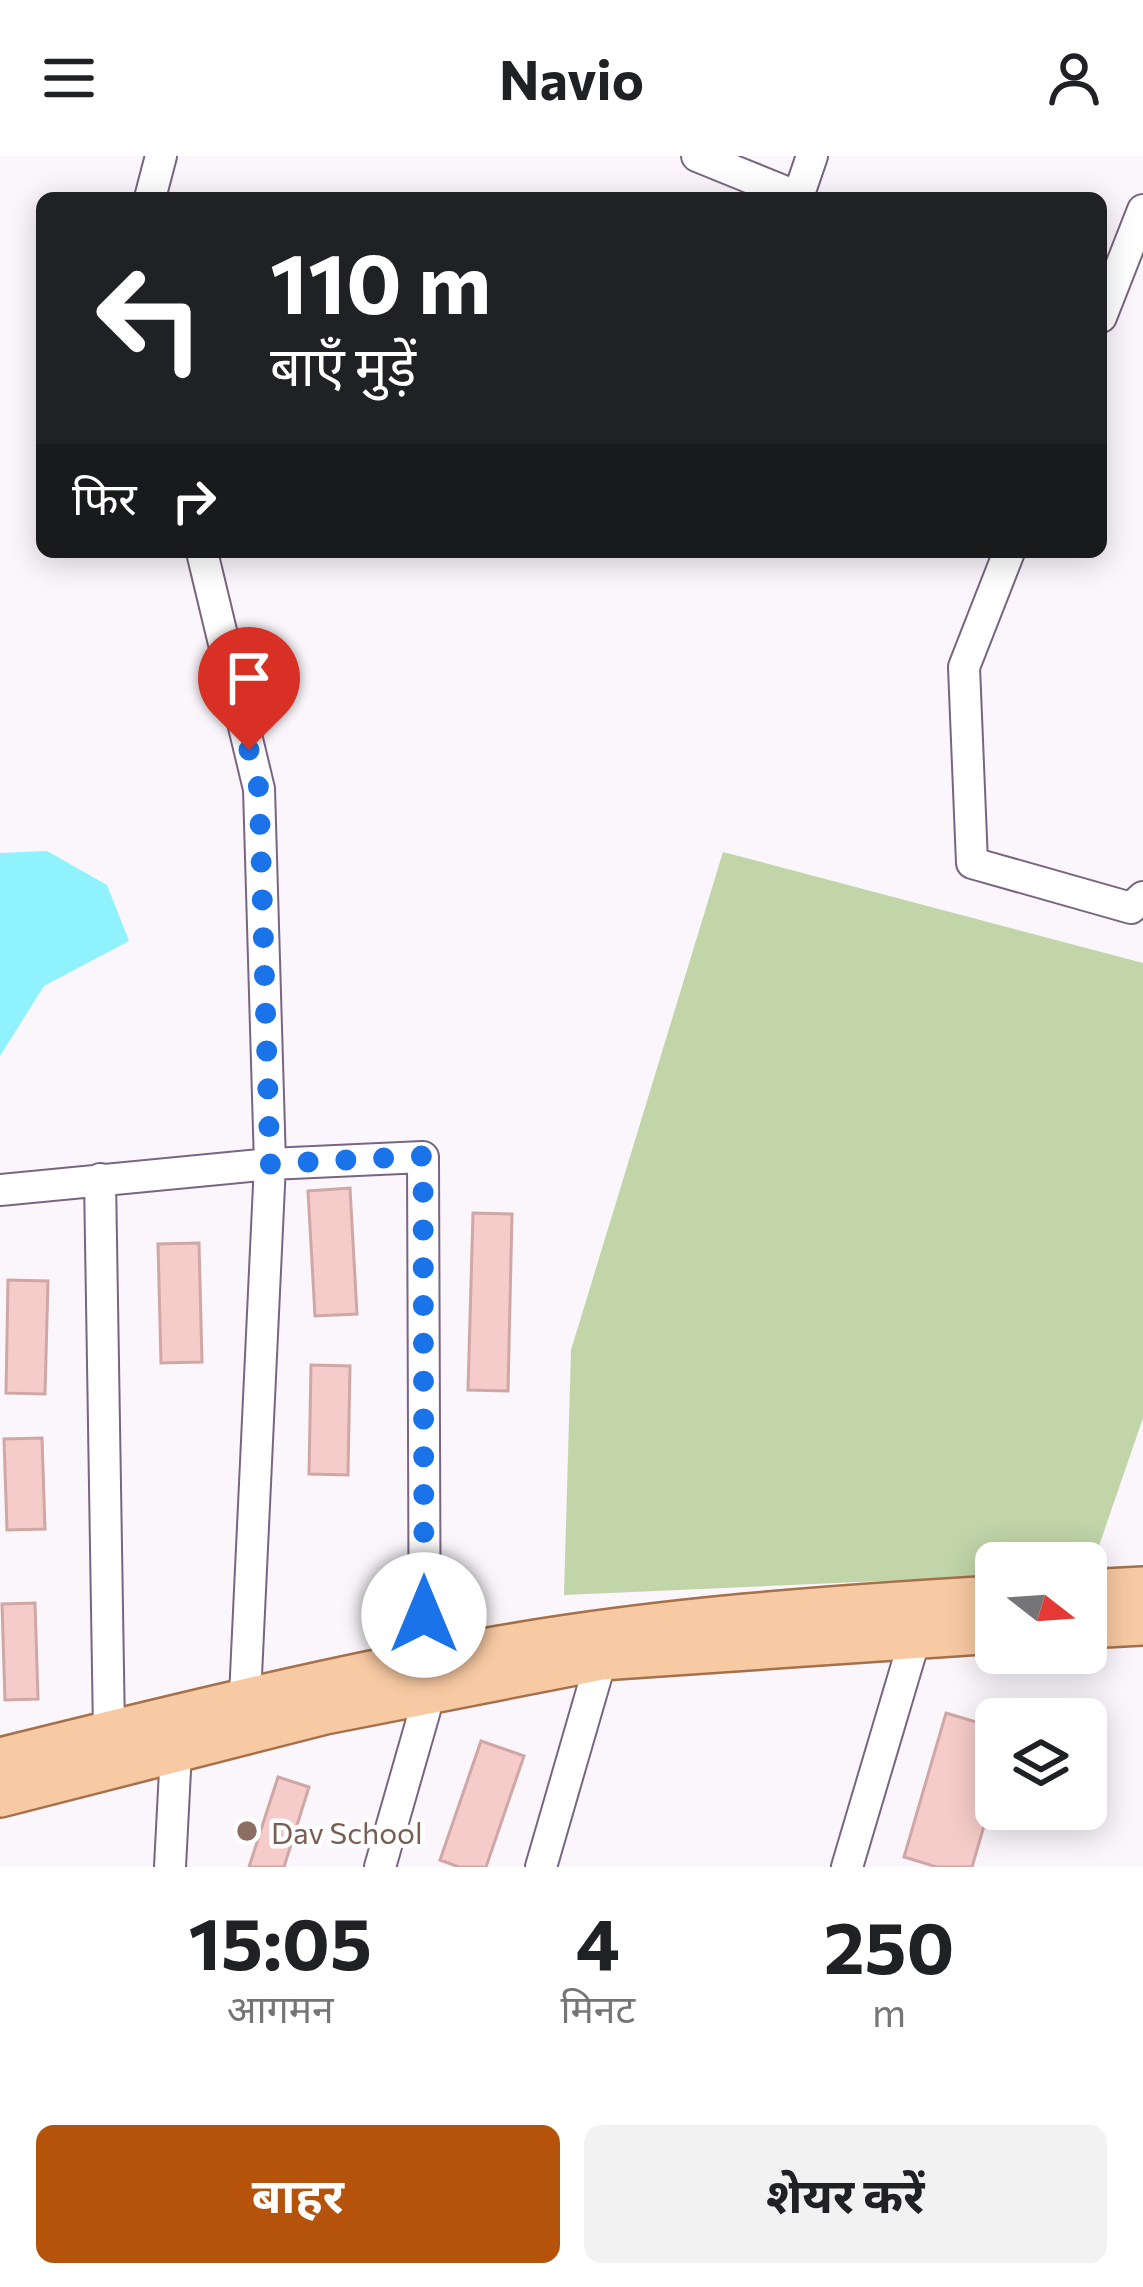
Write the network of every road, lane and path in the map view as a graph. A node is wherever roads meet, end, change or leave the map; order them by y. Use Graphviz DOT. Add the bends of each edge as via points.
graph roads {
  1 [pos="161,156"];
  2 [pos="697,156"];
  3 [pos="812,156"];
  4 [pos="152,192"];
  5 [pos="786,192"];
  6 [pos="800,192"];
  7 [pos="1143,210"];
  8 [pos="1107,302"];
  9 [pos="203,558"];
  10 [pos="1007,558"];
  11 [pos="1143,897"];
  12 [pos="270,1164"];
  13 [pos="100,1179"];
  14 [pos="0,1190"];
  15 [pos="1143,1587"];
  16 [pos="1107,1589"];
  17 [pos="975,1602"];
  18 [pos="921,1618"];
  19 [pos="1143,1625"];
  20 [pos="1107,1627"];
  21 [pos="975,1629"];
  22 [pos="602,1660"];
  23 [pos="424,1677"];
  24 [pos="244,1696"];
  25 [pos="110,1731"];
  26 [pos="177,1732"];
  27 [pos="0,1758"];
  28 [pos="0,1797"];
  29 [pos="170,1867"];
  30 [pos="380,1867"];
  31 [pos="541,1867"];
  32 [pos="847,1867"];
  1 -- 4 [label="street"];
  2 -- 5 [label="street"];
  3 -- 6 [label="street"];
  7 -- 8 [label="street"];
  9 -- 12 [label="street" via="259,789"];
  10 -- 11 [label="street" via="964,667 973,863 1131,908"];
  12 -- 13 [label="street"];
  12 -- 23 [label="street" via="423,1156"];
  12 -- 24 [label="street"];
  13 -- 14 [label="street"];
  13 -- 25 [label="street"];
  15 -- 16 [label="main road"];
  17 -- 18 [label="main road"];
  18 -- 21 [label="main road"];
  18 -- 22 [label="main road"];
  18 -- 23 [label="main road" via="688,1619"];
  18 -- 32 [label="street"];
  19 -- 20 [label="main road"];
  22 -- 23 [label="main road"];
  22 -- 31 [label="street"];
  23 -- 24 [label="main road"];
  23 -- 26 [label="main road"];
  23 -- 30 [label="street" via="425,1710"];
  24 -- 26 [label="main road"];
  25 -- 26 [label="main road"];
  25 -- 27 [label="main road"];
  26 -- 28 [label="main road"];
  26 -- 29 [label="street"];
}
